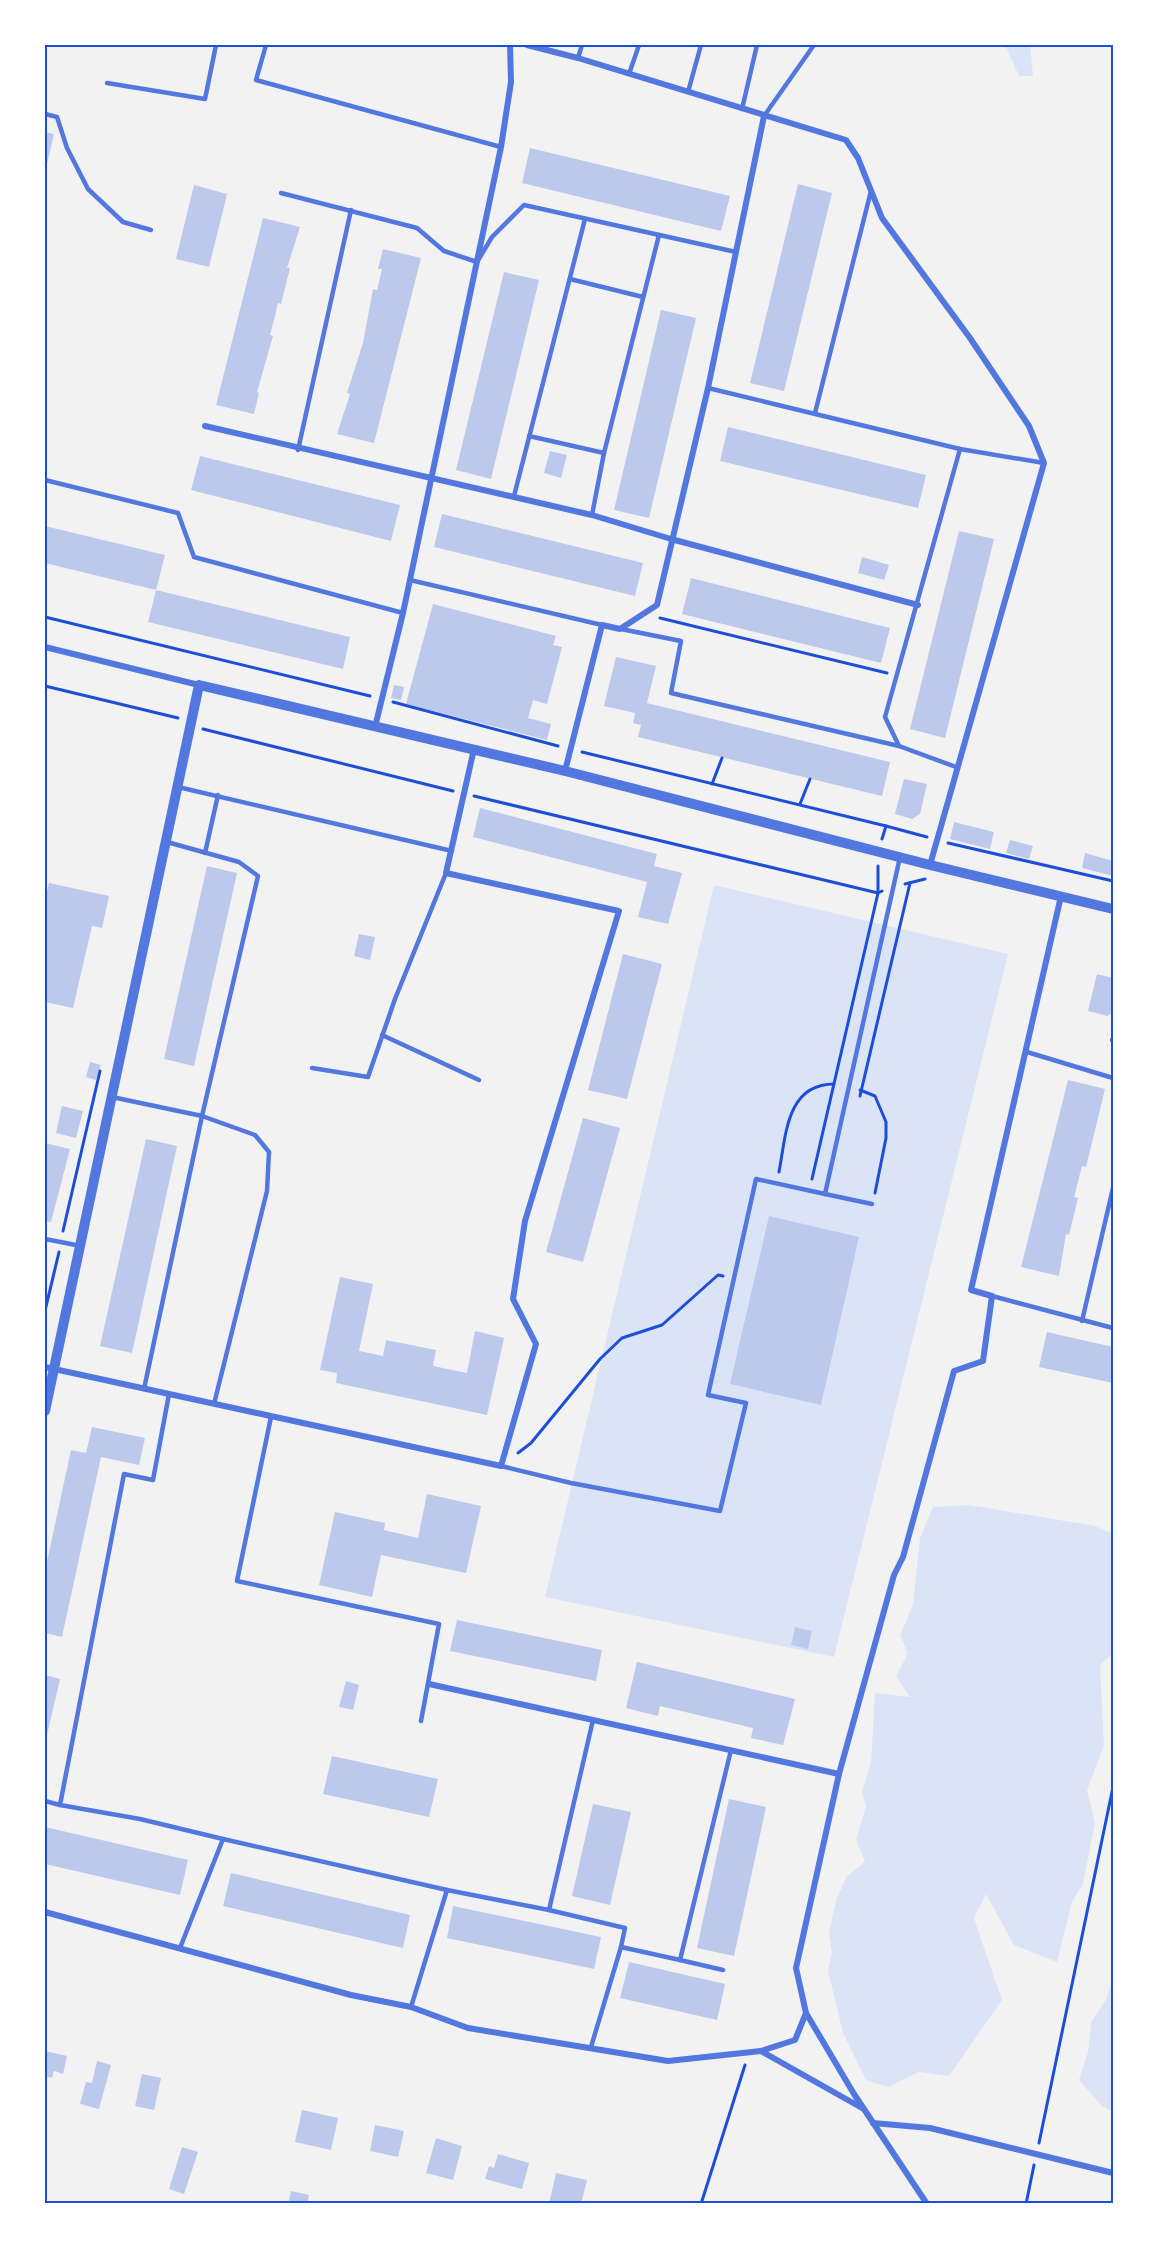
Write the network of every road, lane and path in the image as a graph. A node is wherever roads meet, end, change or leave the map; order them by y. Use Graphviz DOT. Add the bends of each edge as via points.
graph roads {
  1 [pos="216,45"];
  2 [pos="266,45"];
  3 [pos="510,45"];
  4 [pos="526,45"];
  5 [pos="582,45"];
  6 [pos="639,45"];
  7 [pos="701,45"];
  8 [pos="757,45"];
  9 [pos="814,45"];
  10 [pos="578,58"];
  11 [pos="629,74"];
  12 [pos="107,83"];
  13 [pos="687,92"];
  14 [pos="742,109"];
  15 [pos="45,114"];
  16 [pos="764,116"];
  17 [pos="501,147"];
  18 [pos="871,190"];
  19 [pos="281,193"];
  20 [pos="351,210"];
  21 [pos="585,219"];
  22 [pos="151,230"];
  23 [pos="658,235"];
  24 [pos="736,252"];
  25 [pos="477,262"];
  26 [pos="570,279"];
  27 [pos="643,297"];
  28 [pos="708,388"];
  29 [pos="815,412"];
  30 [pos="205,426"];
  31 [pos="529,436"];
  32 [pos="960,449"];
  33 [pos="298,450"];
  34 [pos="604,453"];
  35 [pos="1044,463"];
  36 [pos="432,477"];
  37 [pos="45,480"];
  38 [pos="514,496"];
  39 [pos="592,515"];
  40 [pos="670,539"];
  41 [pos="410,580"];
  42 [pos="918,605"];
  43 [pos="403,613"];
  44 [pos="644,614"];
  45 [pos="45,617"];
  46 [pos="602,625"];
  47 [pos="620,629"];
  48 [pos="45,647"];
  49 [pos="898,675"];
  50 [pos="199,685"];
  51 [pos="45,686"];
  52 [pos="381,699"];
  53 [pos="190,726"];
  54 [pos="375,727"];
  55 [pos="899,746"];
  56 [pos="474,749"];
  57 [pos="571,749"];
  58 [pos="722,758"];
  59 [pos="956,767"];
  60 [pos="565,771"];
  61 [pos="810,779"];
  62 [pos="712,784"];
  63 [pos="178,787"];
  64 [pos="464,794"];
  65 [pos="218,795"];
  66 [pos="800,804"];
  67 [pos="886,826"];
  68 [pos="936,840"];
  69 [pos="166,842"];
  70 [pos="452,851"];
  71 [pos="878,851"];
  72 [pos="205,853"];
  73 [pos="900,857"];
  74 [pos="930,865"];
  75 [pos="446,873"];
  76 [pos="928,878"];
  77 [pos="1113,881"];
  78 [pos="910,883"];
  79 [pos="893,887"];
  80 [pos="878,893"];
  81 [pos="1061,896"];
  82 [pos="1113,909"];
  83 [pos="382,1035"];
  84 [pos="1027,1052"];
  85 [pos="312,1068"];
  86 [pos="101,1069"];
  87 [pos="1113,1078"];
  88 [pos="479,1080"];
  89 [pos="112,1097"];
  90 [pos="859,1101"];
  91 [pos="202,1116"];
  92 [pos="1113,1188"];
  93 [pos="809,1191"];
  94 [pos="825,1194"];
  95 [pos="872,1204"];
  96 [pos="45,1239"];
  97 [pos="61,1242"];
  98 [pos="81,1246"];
  99 [pos="733,1280"];
  100 [pos="992,1296"];
  101 [pos="45,1311"];
  102 [pos="1082,1321"];
  103 [pos="1113,1328"];
  104 [pos="50,1368"];
  105 [pos="144,1389"];
  106 [pos="169,1395"];
  107 [pos="214,1404"];
  108 [pos="45,1411"];
  109 [pos="271,1417"];
  110 [pos="501,1466"];
  111 [pos="429,1684"];
  112 [pos="593,1719"];
  113 [pos="421,1721"];
  114 [pos="731,1750"];
  115 [pos="839,1774"];
  116 [pos="1113,1787"];
  117 [pos="45,1802"];
  118 [pos="60,1805"];
  119 [pos="223,1839"];
  120 [pos="447,1890"];
  121 [pos="549,1910"];
  122 [pos="45,1912"];
  123 [pos="621,1947"];
  124 [pos="180,1948"];
  125 [pos="680,1960"];
  126 [pos="723,1970"];
  127 [pos="411,2007"];
  128 [pos="806,2013"];
  129 [pos="591,2047"];
  130 [pos="761,2051"];
  131 [pos="749,2052"];
  132 [pos="864,2109"];
  133 [pos="873,2123"];
  134 [pos="1036,2156"];
  135 [pos="1113,2173"];
  136 [pos="701,2204"];
  137 [pos="927,2204"];
  138 [pos="1026,2204"];
  1 -- 12 [label="lane" via="205,99"];
  2 -- 17 [label="lane" via="256,80"];
  3 -- 17 [label="street" via="511,82"];
  4 -- 10 [label="street"];
  5 -- 10 [label="lane"];
  6 -- 11 [label="lane"];
  7 -- 13 [label="lane"];
  8 -- 14 [label="lane"];
  9 -- 16 [label="lane"];
  10 -- 11 [label="street"];
  11 -- 13 [label="street"];
  13 -- 14 [label="street"];
  14 -- 16 [label="street"];
  15 -- 22 [label="lane" via="57,117 67,148 88,189 123,222"];
  16 -- 18 [label="street" via="846,140"];
  16 -- 24 [label="street"];
  17 -- 25 [label="street"];
  18 -- 29 [label="lane"];
  18 -- 35 [label="street" via="882,218 1029,426"];
  19 -- 20 [label="lane"];
  20 -- 25 [label="lane" via="417,228 444,251"];
  20 -- 33 [label="lane"];
  21 -- 23 [label="lane"];
  21 -- 25 [label="lane" via="524,205 492,237"];
  21 -- 26 [label="lane"];
  23 -- 24 [label="lane"];
  23 -- 27 [label="lane"];
  24 -- 28 [label="street"];
  25 -- 36 [label="street"];
  26 -- 27 [label="lane"];
  26 -- 31 [label="lane"];
  27 -- 34 [label="lane"];
  28 -- 29 [label="lane"];
  28 -- 40 [label="street"];
  29 -- 32 [label="lane"];
  30 -- 33 [label="street"];
  31 -- 34 [label="lane"];
  31 -- 38 [label="lane"];
  32 -- 35 [label="lane"];
  32 -- 42 [label="lane"];
  33 -- 36 [label="street"];
  34 -- 39 [label="lane"];
  35 -- 59 [label="street"];
  36 -- 38 [label="street"];
  36 -- 41 [label="street"];
  37 -- 43 [label="lane" via="178,513 194,557"];
  38 -- 39 [label="street"];
  39 -- 40 [label="street"];
  40 -- 42 [label="street"];
  40 -- 44 [label="street" via="657,605"];
  41 -- 43 [label="street"];
  41 -- 46 [label="lane"];
  42 -- 49 [label="lane"];
  43 -- 52 [label="street"];
  44 -- 47 [label="street"];
  44 -- 49 [label="path"];
  45 -- 52 [label="path"];
  46 -- 47 [label="street"];
  46 -- 57 [label="street"];
  47 -- 55 [label="lane" via="681,641 671,693"];
  48 -- 50 [label="street"];
  49 -- 55 [label="lane" via="885,717"];
  50 -- 53 [label="street"];
  50 -- 54 [label="street"];
  51 -- 53 [label="path" via="180,718"];
  52 -- 54 [label="street"];
  52 -- 57 [label="path"];
  53 -- 63 [label="street"];
  53 -- 64 [label="path"];
  54 -- 56 [label="street"];
  55 -- 59 [label="lane"];
  56 -- 60 [label="street"];
  56 -- 64 [label="street"];
  57 -- 60 [label="street"];
  57 -- 62 [label="path"];
  58 -- 62 [label="path"];
  59 -- 68 [label="street"];
  60 -- 71 [label="street"];
  61 -- 66 [label="path"];
  62 -- 66 [label="path"];
  63 -- 65 [label="lane"];
  63 -- 69 [label="street"];
  64 -- 70 [label="street"];
  64 -- 80 [label="path"];
  65 -- 70 [label="lane"];
  65 -- 72 [label="lane"];
  66 -- 67 [label="path"];
  67 -- 68 [label="path"];
  67 -- 71 [label="path"];
  68 -- 74 [label="street"];
  68 -- 77 [label="path"];
  69 -- 72 [label="lane"];
  69 -- 89 [label="street"];
  70 -- 75 [label="street"];
  71 -- 73 [label="street"];
  71 -- 80 [label="path"];
  72 -- 91 [label="lane" via="239,862 258,876"];
  73 -- 74 [label="street"];
  73 -- 79 [label="lane"];
  74 -- 81 [label="street"];
  75 -- 83 [label="lane"];
  75 -- 110 [label="street" via="619,911 525,1221 513,1299 536,1344"];
  76 -- 78 [label="path"];
  78 -- 79 [label="path"];
  78 -- 90 [label="path"];
  79 -- 80 [label="path"];
  79 -- 94 [label="lane"];
  80 -- 93 [label="path"];
  81 -- 82 [label="street"];
  81 -- 84 [label="street"];
  83 -- 85 [label="lane" via="368,1077"];
  83 -- 88 [label="lane"];
  84 -- 87 [label="lane"];
  84 -- 100 [label="street" via="971,1290"];
  86 -- 97 [label="path"];
  89 -- 91 [label="lane"];
  89 -- 98 [label="street"];
  91 -- 105 [label="lane"];
  91 -- 107 [label="lane" via="255,1135 269,1152 267,1191"];
  92 -- 102 [label="lane"];
  93 -- 94 [label="lane"];
  93 -- 99 [label="lane" via="756,1179"];
  94 -- 95 [label="lane"];
  96 -- 97 [label="lane"];
  97 -- 98 [label="lane"];
  97 -- 101 [label="path"];
  98 -- 104 [label="street"];
  99 -- 110 [label="path" via="718,1275 662,1325 622,1338 531,1443"];
  99 -- 110 [label="lane" via="708,1395 746,1403 720,1511"];
  100 -- 102 [label="lane"];
  100 -- 115 [label="street" via="983,1361 954,1371"];
  102 -- 103 [label="lane"];
  104 -- 105 [label="street"];
  104 -- 108 [label="street"];
  105 -- 106 [label="street"];
  106 -- 107 [label="street"];
  106 -- 118 [label="lane" via="153,1480 124,1474"];
  107 -- 109 [label="street"];
  109 -- 110 [label="street"];
  109 -- 111 [label="lane" via="237,1581 439,1624"];
  111 -- 112 [label="street"];
  111 -- 113 [label="lane"];
  112 -- 114 [label="street"];
  112 -- 121 [label="lane"];
  114 -- 115 [label="street"];
  114 -- 125 [label="lane"];
  115 -- 128 [label="street" via="796,1968"];
  116 -- 134 [label="path"];
  117 -- 118 [label="lane"];
  118 -- 119 [label="lane"];
  119 -- 120 [label="lane"];
  119 -- 124 [label="lane"];
  120 -- 121 [label="lane"];
  120 -- 127 [label="lane"];
  121 -- 123 [label="lane" via="625,1928"];
  122 -- 124 [label="street"];
  123 -- 125 [label="lane"];
  123 -- 129 [label="lane"];
  124 -- 127 [label="street" via="351,1995"];
  125 -- 126 [label="lane"];
  127 -- 129 [label="street" via="468,2028"];
  128 -- 130 [label="street" via="795,2040"];
  128 -- 132 [label="street"];
  129 -- 131 [label="street" via="669,2061"];
  130 -- 131 [label="street"];
  130 -- 132 [label="street"];
  131 -- 136 [label="path"];
  132 -- 133 [label="street"];
  133 -- 134 [label="street" via="930,2128"];
  133 -- 137 [label="street"];
  134 -- 135 [label="street"];
  134 -- 138 [label="path"];
}
